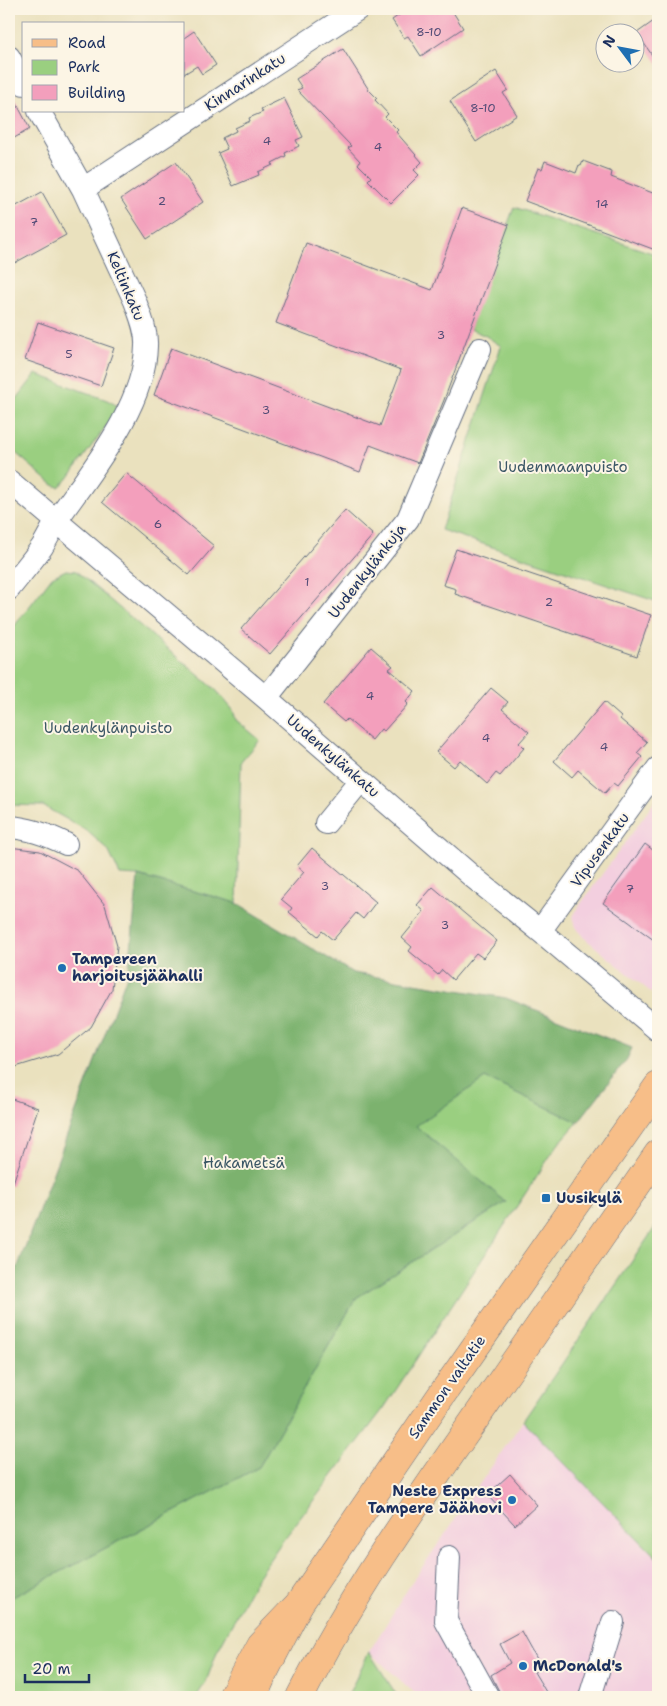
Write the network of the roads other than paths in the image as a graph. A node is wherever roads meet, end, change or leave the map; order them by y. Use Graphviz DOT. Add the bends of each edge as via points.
graph roads {
  1 [pos="358,9"];
  2 [pos="9,57"];
  3 [pos="22,80"];
  4 [pos="40,112"];
  5 [pos="83,189"];
  6 [pos="480,349"];
  7 [pos="9,481"];
  8 [pos="56,521"];
  9 [pos="9,588"];
  10 [pos="266,698"];
  11 [pos="658,768"];
  12 [pos="361,780"];
  13 [pos="326,823"];
  14 [pos="9,827"];
  15 [pos="66,844"];
  16 [pos="540,931"];
  17 [pos="658,1030"];
  18 [pos="658,1086"];
  19 [pos="658,1154"];
  20 [pos="449,1557"];
  21 [pos="299,1604"];
  22 [pos="613,1622"];
  23 [pos="232,1697"];
  24 [pos="252,1697"];
  25 [pos="300,1697"];
  26 [pos="488,1697"];
  27 [pos="590,1697"];
  1 -- 5 [label="street, Kinnarinkatu"];
  2 -- 3 [label="street"];
  4 -- 5 [label="street, Keltinkatu"];
  5 -- 8 [label="street, Keltinkatu" via="135,301 146,345 132,404"];
  6 -- 10 [label="street, Uudenkylänkuja" via="408,519"];
  7 -- 8 [label="street, Uudenkylänkatu"];
  8 -- 9 [label="street, Keltinkatu" via="43,546"];
  8 -- 10 [label="street, Uudenkylänkatu"];
  10 -- 12 [label="street, Uudenkylänkatu"];
  11 -- 16 [label="street, Vipusenkatu"];
  12 -- 13 [label="street"];
  12 -- 16 [label="street, Uudenkylänkatu"];
  14 -- 15 [label="street" via="47,835"];
  16 -- 17 [label="street, Uudenkylänkatu"];
  18 -- 21 [label="main road, Sammon valtatie" via="426,1416"];
  19 -- 25 [label="main road" via="399,1528"];
  20 -- 26 [label="street" via="446,1621"];
  21 -- 23 [label="main road" via="260,1645"];
  21 -- 24 [label="main road, Sammon valtatie"];
  22 -- 27 [label="street"];
}
